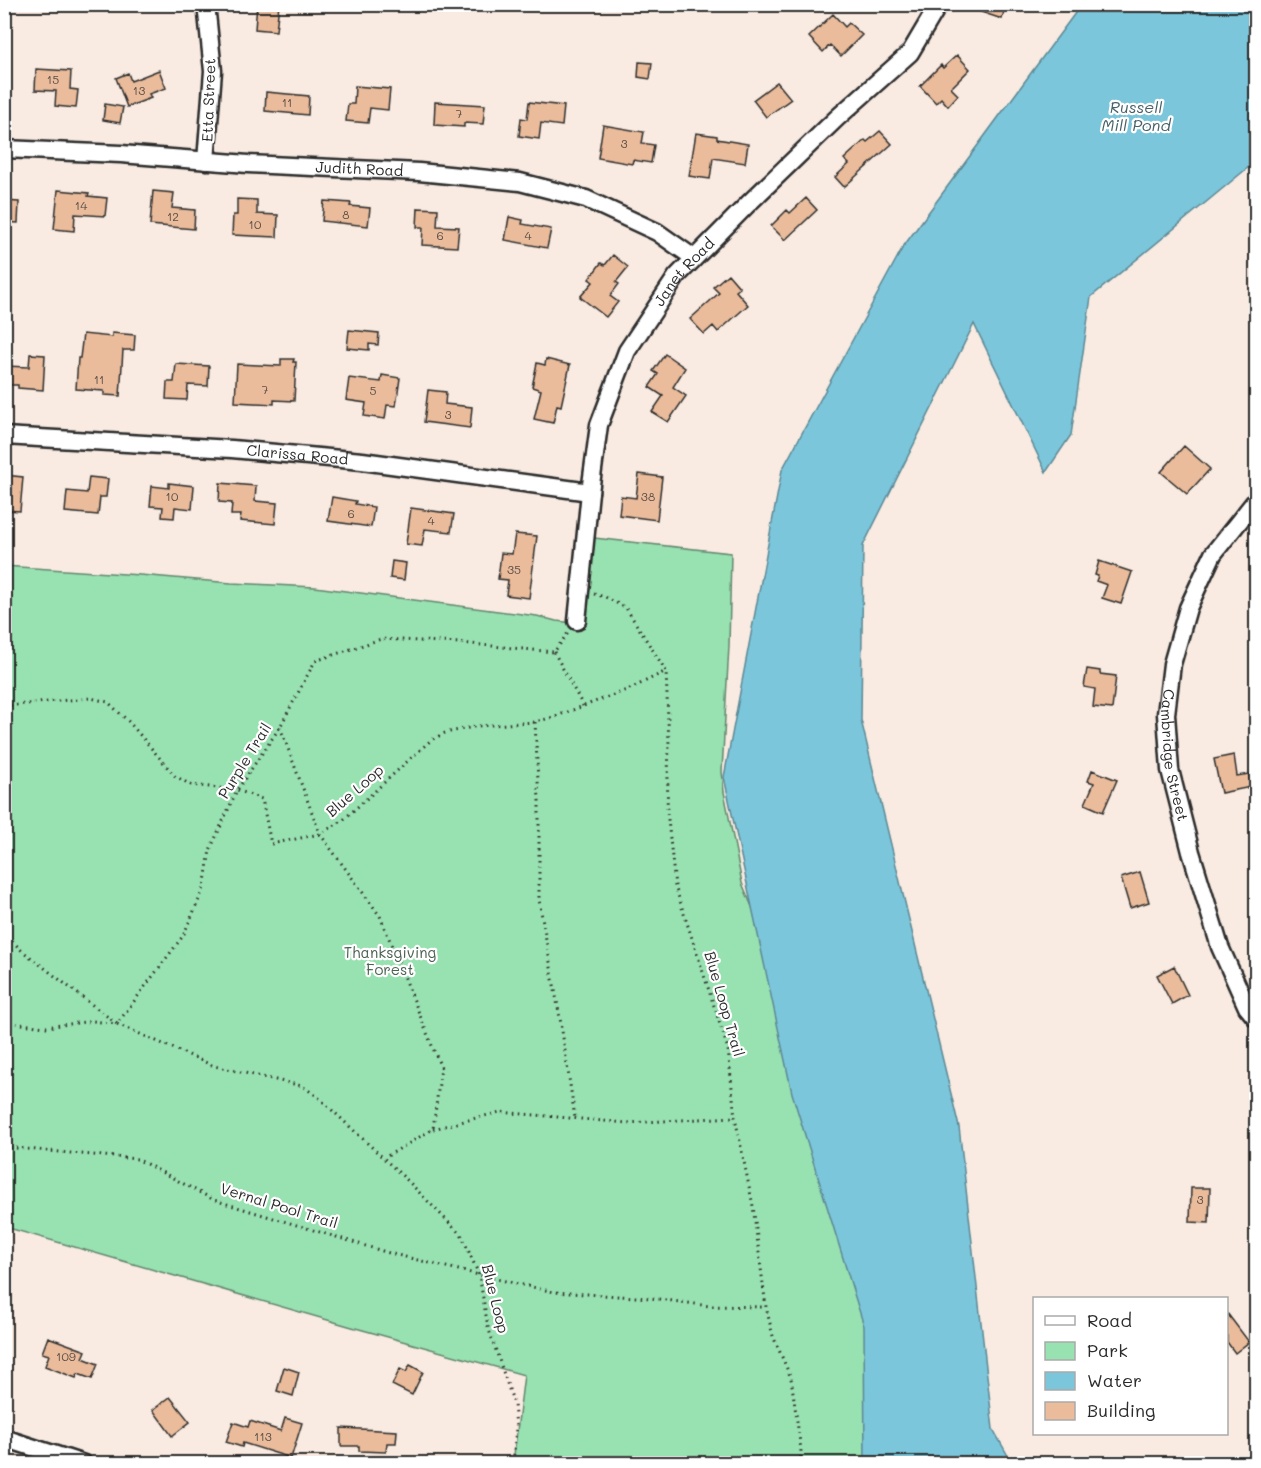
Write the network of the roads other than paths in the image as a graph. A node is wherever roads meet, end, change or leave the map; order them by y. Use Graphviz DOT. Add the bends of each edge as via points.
graph roads {
  1 [pos="206,4"];
  2 [pos="939,4"];
  3 [pos="4,149"];
  4 [pos="206,161"];
  5 [pos="694,258"];
  6 [pos="4,436"];
  7 [pos="590,492"];
  8 [pos="1257,500"];
  9 [pos="577,621"];
  10 [pos="1257,1018"];
  11 [pos="4,1438"];
  12 [pos="84,1464"];
  1 -- 4 [label="street, Etta Street" via="213,71"];
  2 -- 5 [label="street, Janet Road" via="910,53 837,118"];
  3 -- 4 [label="street, Judith Road"];
  4 -- 5 [label="street, Judith Road" via="419,172 520,182 586,199 657,232"];
  5 -- 7 [label="street, Janet Road" via="677,276 627,351 599,425"];
  6 -- 7 [label="street, Clarissa Road" via="362,461"];
  7 -- 9 [label="street, Janet Road"];
  8 -- 10 [label="street, Cambridge Street" via="1213,554 1188,608 1172,664 1166,714 1170,770 1191,852 1221,947 1247,1007"];
  11 -- 12 [label="street"];
}
